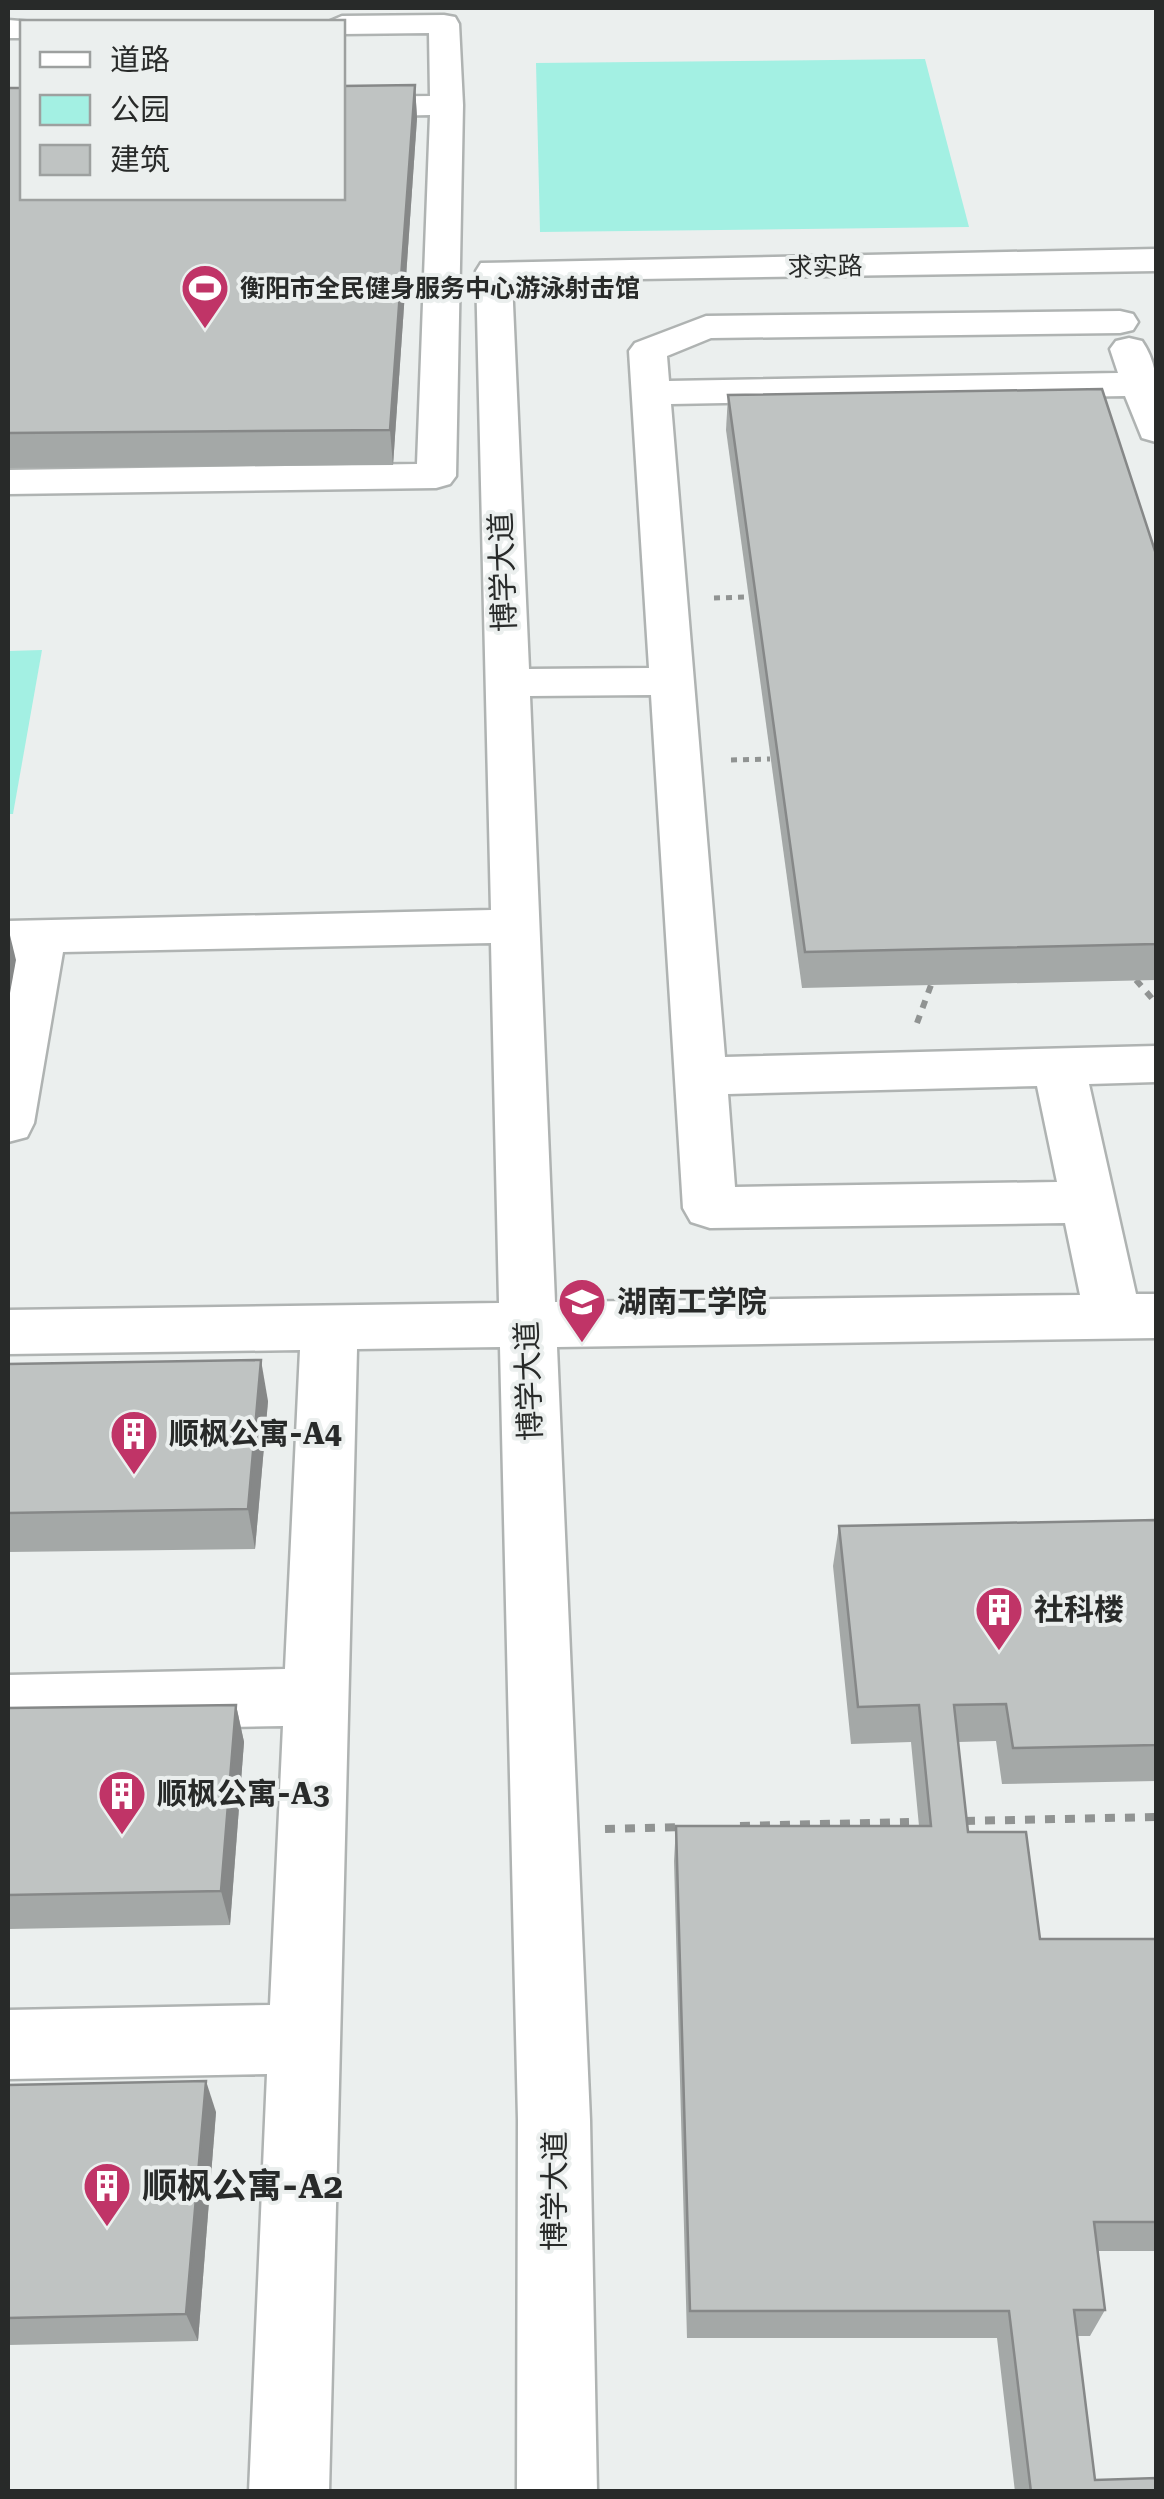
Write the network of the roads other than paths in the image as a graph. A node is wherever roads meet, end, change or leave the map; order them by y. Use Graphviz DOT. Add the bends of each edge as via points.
graph roads {
  1 [pos="345,25"];
  2 [pos="445,61"];
  3 [pos="411,62"];
  4 [pos="447,106"];
  5 [pos="345,107"];
  6 [pos="1156,260"];
  7 [pos="1098,261"];
  8 [pos="494,271"];
  9 [pos="1120,322"];
  10 [pos="908,324"];
  11 [pos="1141,384"];
  12 [pos="925,388"];
  13 [pos="653,392"];
  14 [pos="1156,430"];
  15 [pos="499,474"];
  16 [pos="436,476"];
  17 [pos="8,482"];
  18 [pos="674,681"];
  19 [pos="506,683"];
  20 [pos="514,926"];
  21 [pos="24,936"];
  22 [pos="1156,1064"];
  23 [pos="1059,1067"];
  24 [pos="701,1076"];
  25 [pos="8,1124"];
  26 [pos="1088,1202"];
  27 [pos="1135,1316"];
  28 [pos="528,1324"];
  29 [pos="329,1327"];
  30 [pos="8,1332"];
  31 [pos="315,1696"];
  32 [pos="8,1703"];
  33 [pos="304,2039"];
  34 [pos="8,2044"];
  35 [pos="289,2492"];
  36 [pos="557,2492"];
  1 -- 2 [label="street" via="444,24"];
  2 -- 3 [label="street"];
  2 -- 4 [label="street"];
  4 -- 5 [label="street"];
  4 -- 16 [label="street"];
  6 -- 7 [label="street, 求实路"];
  7 -- 8 [label="street, 求实路"];
  7 -- 9 [label="street"];
  8 -- 15 [label="street, 博学大道"];
  9 -- 10 [label="street"];
  9 -- 11 [label="street"];
  10 -- 12 [label="street"];
  10 -- 13 [label="street" via="706,326 648,351"];
  11 -- 12 [label="street"];
  11 -- 14 [label="street"];
  12 -- 13 [label="street"];
  13 -- 18 [label="street"];
  15 -- 16 [label="street"];
  15 -- 19 [label="street, 博学大道"];
  16 -- 17 [label="street"];
  18 -- 19 [label="street"];
  18 -- 24 [label="street"];
  19 -- 20 [label="street, 博学大道"];
  20 -- 21 [label="street"];
  20 -- 28 [label="street, 博学大道"];
  21 -- 25 [label="street"];
  22 -- 23 [label="street"];
  23 -- 24 [label="street"];
  23 -- 26 [label="street"];
  24 -- 26 [label="street" via="710,1208"];
  26 -- 27 [label="street"];
  27 -- 28 [label="street"];
  28 -- 29 [label="street"];
  28 -- 36 [label="street, 博学大道" via="554,2120"];
  29 -- 30 [label="street"];
  29 -- 31 [label="street"];
  31 -- 32 [label="street"];
  31 -- 33 [label="street"];
  33 -- 34 [label="street"];
  33 -- 35 [label="street"];
}
